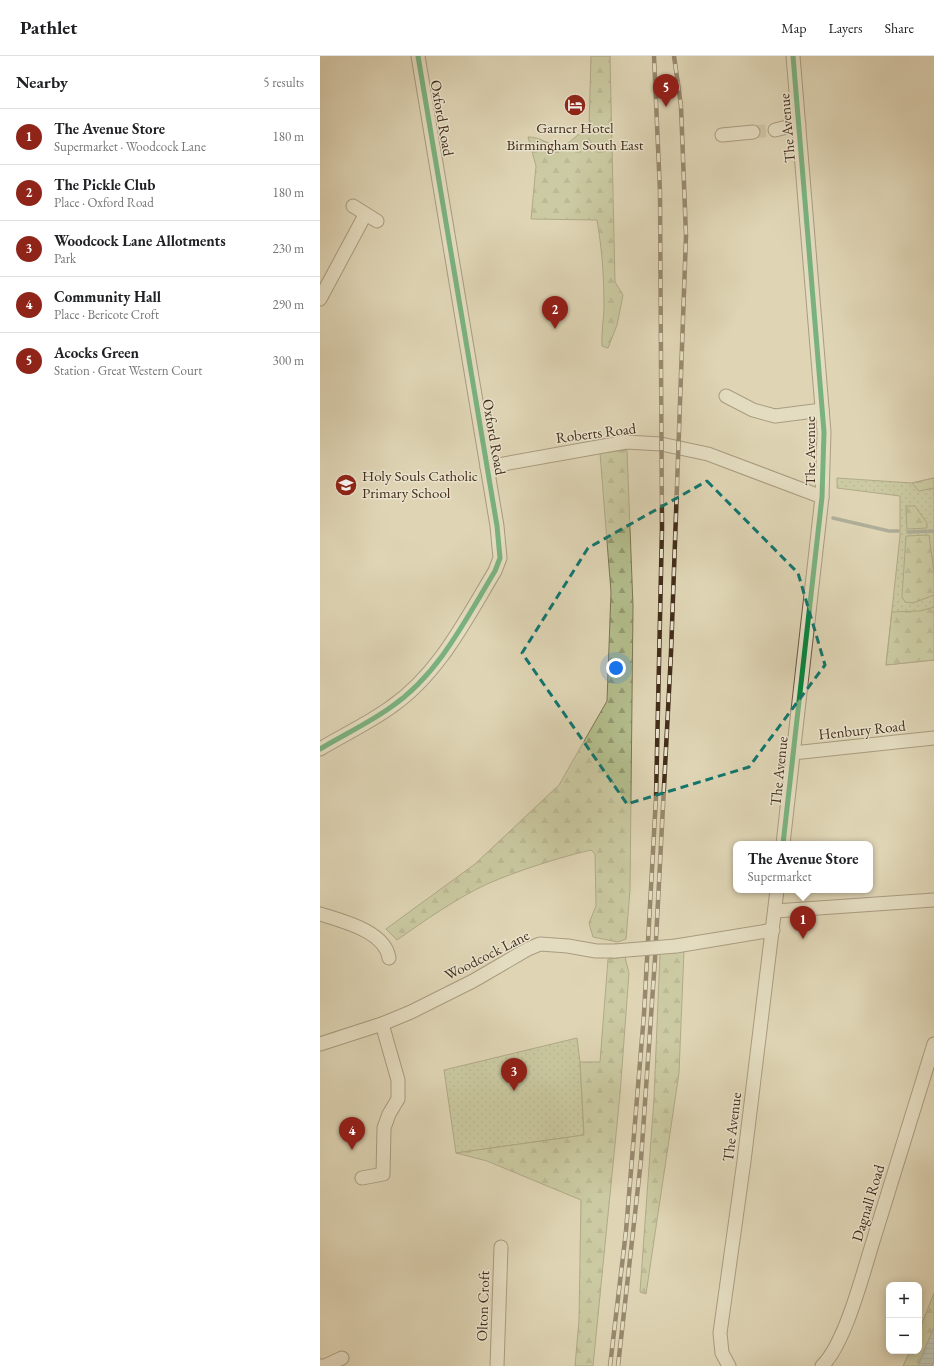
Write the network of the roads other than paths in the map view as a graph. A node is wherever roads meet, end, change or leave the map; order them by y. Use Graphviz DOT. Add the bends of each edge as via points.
graph roads {
  1 [pos="418,56"];
  2 [pos="793,56"];
  3 [pos="799,124"];
  4 [pos="775,130"];
  5 [pos="753,132"];
  6 [pos="722,135"];
  7 [pos="353,206"];
  8 [pos="365,214"];
  9 [pos="377,221"];
  10 [pos="320,299"];
  11 [pos="726,396"];
  12 [pos="822,410"];
  13 [pos="487,468"];
  14 [pos="822,497"];
  15 [pos="934,738"];
  16 [pos="320,749"];
  17 [pos="793,753"];
  18 [pos="783,841"];
  19 [pos="778,893"];
  20 [pos="934,900"];
  21 [pos="775,911"];
  22 [pos="320,914"];
  23 [pos="773,930"];
  24 [pos="389,958"];
  25 [pos="382,1024"];
  26 [pos="320,1044"];
  27 [pos="934,1044"];
  28 [pos="362,1178"];
  29 [pos="501,1247"];
  30 [pos="342,1358"];
  31 [pos="320,1366"];
  32 [pos="497,1366"];
  33 [pos="729,1366"];
  34 [pos="822,1366"];
  1 -- 13 [label="street, Oxford Road"];
  2 -- 3 [label="street, The Avenue"];
  3 -- 4 [label="street"];
  3 -- 12 [label="street, The Avenue"];
  5 -- 6 [label="street"];
  7 -- 8 [label="street"];
  8 -- 9 [label="street"];
  8 -- 10 [label="street"];
  11 -- 12 [label="street" via="753,410 775,416"];
  12 -- 14 [label="street, The Avenue"];
  13 -- 14 [label="street, Roberts Road" via="626,442 661,444 708,454"];
  13 -- 16 [label="street, Oxford Road" via="500,545 500,558 495,571 451,643 430,671 391,707"];
  14 -- 17 [label="street, The Avenue"];
  15 -- 17 [label="street, Henbury Road"];
  17 -- 18 [label="street, The Avenue"];
  19 -- 21 [label="street, The Avenue"];
  20 -- 21 [label="street"];
  21 -- 23 [label="street, The Avenue"];
  22 -- 24 [label="street" via="357,926 377,938 388,950"];
  23 -- 25 [label="street, Woodcock Lane, bridge" via="676,946 615,951 540,944 453,991"];
  23 -- 33 [label="street, The Avenue" via="720,1333 722,1353"];
  25 -- 26 [label="street, Woodcock Lane"];
  25 -- 28 [label="street" via="398,1080 398,1099 384,1128 383,1174"];
  27 -- 34 [label="street, Dagnall Road" via="839,1342"];
  29 -- 32 [label="street, Olton Croft"];
  30 -- 31 [label="street"];
}
